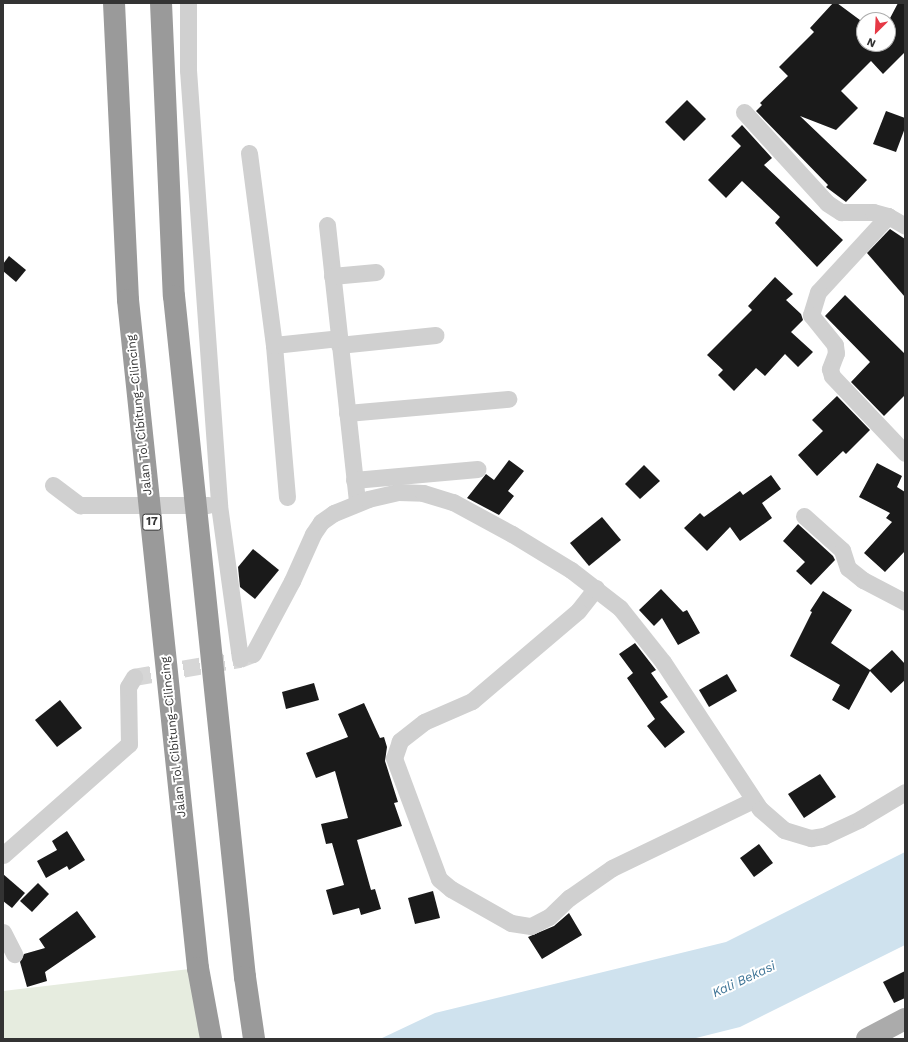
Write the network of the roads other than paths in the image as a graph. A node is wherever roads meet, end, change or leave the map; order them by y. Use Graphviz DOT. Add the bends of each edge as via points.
graph roads {
  1 [pos="114,3"];
  2 [pos="161,3"];
  3 [pos="188,3"];
  4 [pos="744,112"];
  5 [pos="249,153"];
  6 [pos="888,216"];
  7 [pos="327,225"];
  8 [pos="905,226"];
  9 [pos="376,272"];
  10 [pos="332,276"];
  11 [pos="435,335"];
  12 [pos="339,342"];
  13 [pos="274,345"];
  14 [pos="508,399"];
  15 [pos="347,413"];
  16 [pos="905,453"];
  17 [pos="478,469"];
  18 [pos="354,480"];
  19 [pos="53,486"];
  20 [pos="287,497"];
  21 [pos="356,502"];
  22 [pos="219,505"];
  23 [pos="804,516"];
  24 [pos="596,588"];
  25 [pos="905,602"];
  26 [pos="134,677"];
  27 [pos="905,792"];
  28 [pos="753,800"];
  29 [pos="3,855"];
  30 [pos="3,932"];
  31 [pos="14,954"];
  32 [pos="905,1018"];
  33 [pos="211,1039"];
  34 [pos="254,1039"];
  35 [pos="867,1039"];
  1 -- 33 [label="highway, Jalan Tol Cibitung–Cilincing / 17, bridge" via="128,300 198,968"];
  2 -- 34 [label="highway, bridge" via="174,296 244,970"];
  3 -- 22 [label="street" via="188,70"];
  4 -- 6 [label="street" via="827,203 841,212 873,212"];
  5 -- 13 [label="street"];
  6 -- 8 [label="street"];
  6 -- 16 [label="street" via="818,292 811,315 835,345 836,353 830,369 832,376"];
  7 -- 10 [label="street"];
  9 -- 10 [label="street"];
  10 -- 12 [label="street"];
  11 -- 12 [label="street"];
  12 -- 13 [label="street"];
  12 -- 15 [label="street"];
  13 -- 20 [label="street"];
  14 -- 15 [label="street"];
  15 -- 18 [label="street"];
  17 -- 18 [label="street"];
  18 -- 21 [label="street"];
  19 -- 22 [label="street" via="80,505"];
  21 -- 22 [label="street" via="322,522 313,534 292,581 246,657"];
  21 -- 24 [label="street" via="398,492 441,497 512,534"];
  23 -- 25 [label="street" via="842,550 848,568 864,580"];
  24 -- 28 [label="street" via="620,608 659,657"];
  24 -- 28 [label="street" via="578,611 472,701 424,722 400,741 394,758 439,878 451,888 511,923 531,926 549,917 569,898 612,868"];
  26 -- 29 [label="street" via="128,687 129,744"];
  27 -- 28 [label="street" via="839,832 811,838 784,830 772,822"];
  30 -- 31 [label="street"];
  32 -- 35 [label="main road"];
}
